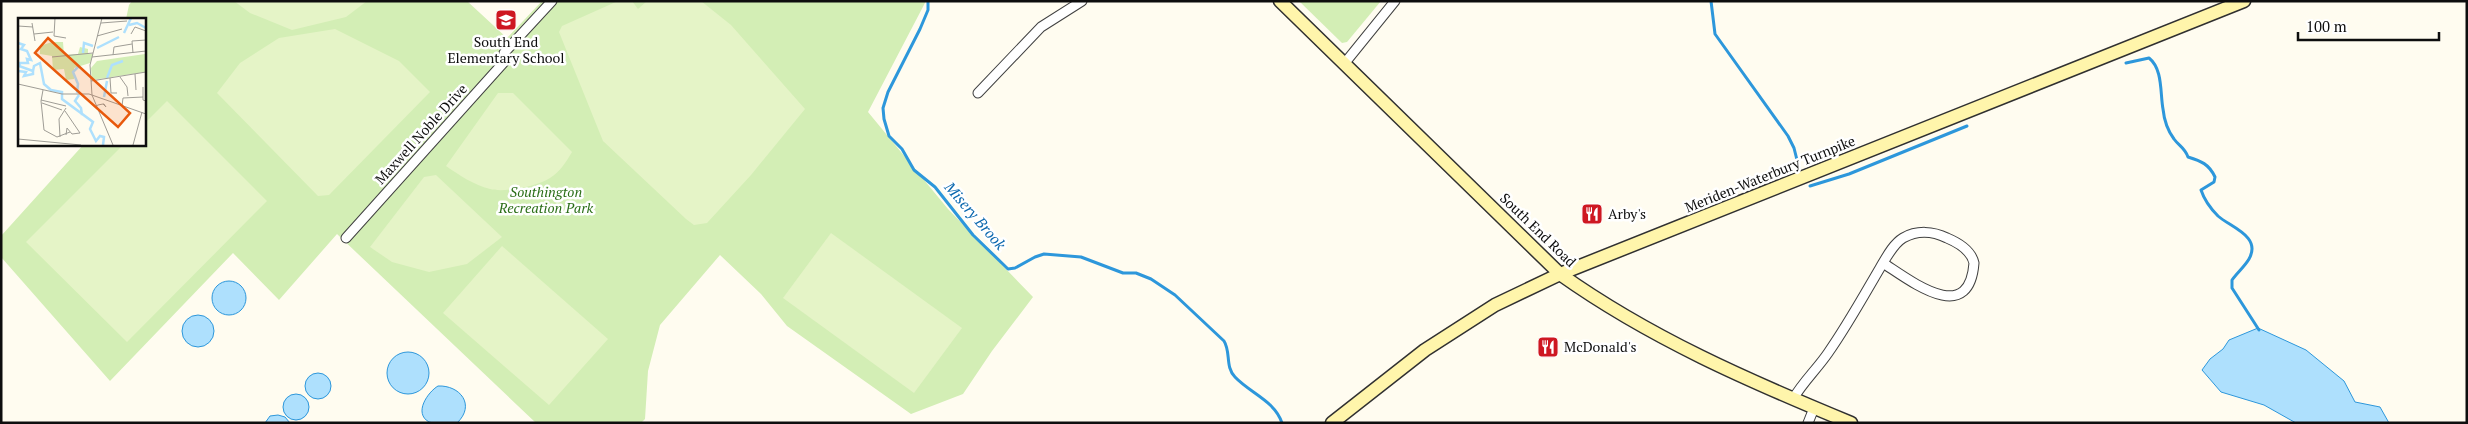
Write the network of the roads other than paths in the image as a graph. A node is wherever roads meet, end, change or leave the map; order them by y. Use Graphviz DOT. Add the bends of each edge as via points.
graph roads {
  1 [pos="552,1"];
  2 [pos="1082,1"];
  3 [pos="1280,1"];
  4 [pos="1395,1"];
  5 [pos="2244,1"];
  6 [pos="2224,5"];
  7 [pos="1344,64"];
  8 [pos="978,93"];
  9 [pos="346,238"];
  10 [pos="1883,263"];
  11 [pos="1560,274"];
  12 [pos="1793,398"];
  13 [pos="1814,408"];
  14 [pos="1332,423"];
  15 [pos="1808,423"];
  16 [pos="1851,423"];
  1 -- 9 [label="street, Maxwell Noble Drive" via="504,53 504,62"];
  2 -- 8 [label="street" via="1041,27"];
  3 -- 7 [label="main road, South End Road"];
  4 -- 7 [label="street"];
  5 -- 6 [label="main road, Meriden-Waterbury Turnpike"];
  6 -- 11 [label="main road, Meriden-Waterbury Turnpike"];
  7 -- 11 [label="main road, South End Road"];
  10 -- 10 [label="street" via="1901,239 1924,232 1940,234 1956,242 1967,250 1974,263 1971,281 1962,292 1948,297 1922,287"];
  10 -- 12 [label="street" via="1848,323"];
  11 -- 12 [label="main road, South End Road" via="1591,296 1695,356"];
  11 -- 14 [label="main road, Meriden-Waterbury Turnpike" via="1496,305 1433,345"];
  12 -- 13 [label="main road, South End Road"];
  13 -- 15 [label="street"];
  13 -- 16 [label="main road, South End Road"];
}
